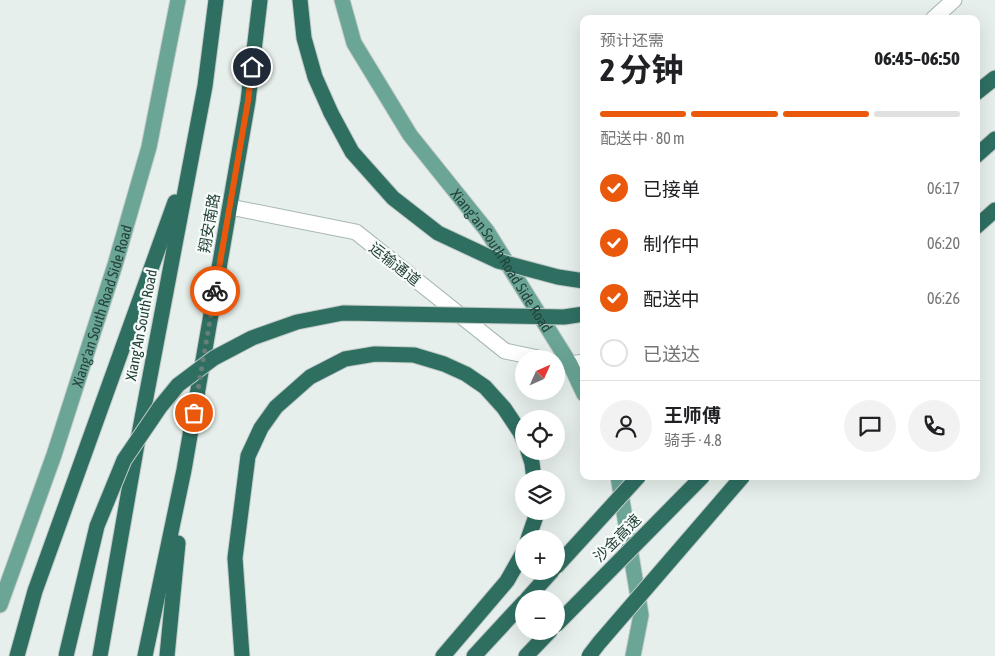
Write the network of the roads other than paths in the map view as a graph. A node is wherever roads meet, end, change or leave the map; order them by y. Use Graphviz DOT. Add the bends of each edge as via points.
graph roads {
  1 [pos="178,0"];
  2 [pos="216,0"];
  3 [pos="260,0"];
  4 [pos="300,0"];
  5 [pos="342,0"];
  6 [pos="954,0"];
  7 [pos="937,15"];
  8 [pos="995,78"];
  9 [pos="980,90"];
  10 [pos="995,139"];
  11 [pos="980,152"];
  12 [pos="191,158"];
  13 [pos="230,207"];
  14 [pos="995,210"];
  15 [pos="980,223"];
  16 [pos="580,280"];
  17 [pos="580,315"];
  18 [pos="515,353"];
  19 [pos="570,363"];
  20 [pos="580,385"];
  21 [pos="515,424"];
  22 [pos="184,470"];
  23 [pos="619,480"];
  24 [pos="635,480"];
  25 [pos="699,480"];
  26 [pos="740,480"];
  27 [pos="565,557"];
  28 [pos="515,566"];
  29 [pos="544,580"];
  30 [pos="535,590"];
  31 [pos="0,605"];
  32 [pos="515,612"];
  33 [pos="565,616"];
  34 [pos="541,640"];
  35 [pos="17,656"];
  36 [pos="66,656"];
  37 [pos="100,656"];
  38 [pos="146,656"];
  39 [pos="167,656"];
  40 [pos="242,656"];
  41 [pos="443,656"];
  42 [pos="474,656"];
  43 [pos="526,656"];
  44 [pos="589,656"];
  45 [pos="633,656"];
  1 -- 31 [label="main road, Xiang'an South Road Side Road" via="149,147 115,265 54,455"];
  2 -- 12 [label="highway, Xiang'An South Road"];
  3 -- 13 [label="highway, 翔安南路" via="248,101"];
  4 -- 16 [label="highway, bridge" via="304,38 315,77 331,113 352,152 392,198 438,233 498,261"];
  5 -- 19 [label="main road, Xiang'an South Road Side Road" via="354,43 410,135 487,231"];
  6 -- 7 [label="street"];
  8 -- 9 [label="highway"];
  10 -- 11 [label="highway"];
  12 -- 35 [label="highway" via="35,591"];
  12 -- 37 [label="highway, Xiang'An South Road"];
  13 -- 18 [label="street, 运输通道" via="356,232 505,351"];
  13 -- 22 [label="highway, 翔安南路"];
  14 -- 15 [label="highway"];
  17 -- 36 [label="highway, bridge" via="564,317 343,313 288,325 252,338 214,358 178,385 124,460 98,526"];
  19 -- 20 [label="main road, Xiang'an South Road Side Road"];
  21 -- 40 [label="highway" via="485,388 466,374 414,355 374,354 345,359 310,377 276,407 261,428 248,456 235,558"];
  22 -- 38 [label="highway, 翔安南路"];
  22 -- 39 [label="highway"];
  23 -- 45 [label="main road" via="641,615"];
  24 -- 27 [label="highway, 沙金高速, bridge"];
  25 -- 33 [label="highway, 沙金高速, bridge"];
  26 -- 44 [label="highway, bridge"];
  28 -- 41 [label="highway" via="507,581"];
  29 -- 30 [label="highway"];
  32 -- 42 [label="highway"];
  34 -- 43 [label="highway"];
}
